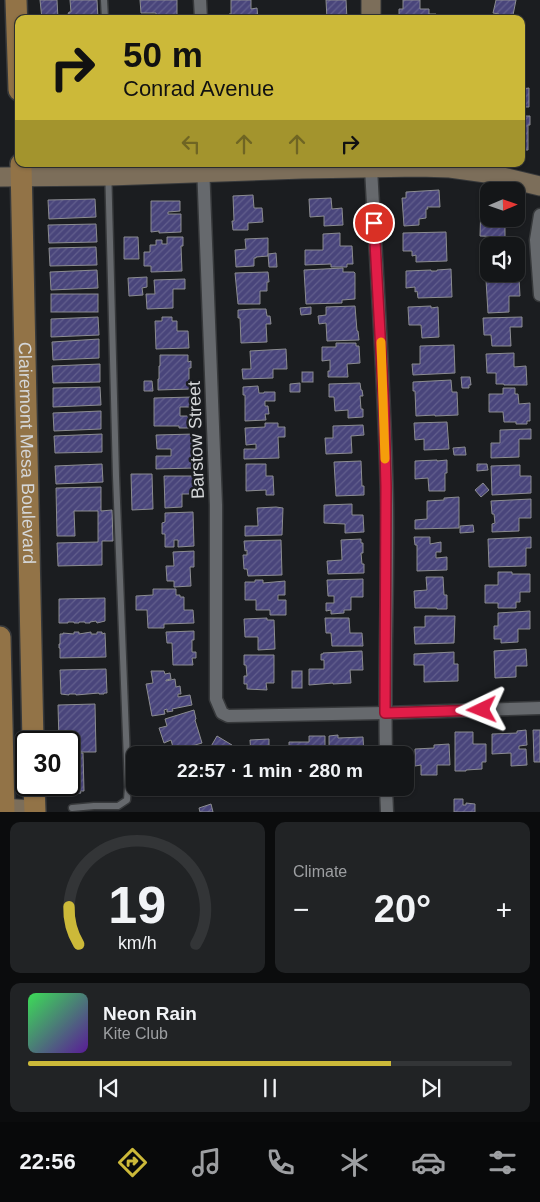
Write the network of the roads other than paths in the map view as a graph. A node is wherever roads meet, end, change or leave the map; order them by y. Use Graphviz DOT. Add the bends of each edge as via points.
graph roads {
  1 [pos="16,0"];
  2 [pos="104,0"];
  3 [pos="200,0"];
  4 [pos="371,0"];
  5 [pos="16,15"];
  6 [pos="105,15"];
  7 [pos="201,15"];
  8 [pos="371,15"];
  9 [pos="348,167"];
  10 [pos="371,167"];
  11 [pos="419,167"];
  12 [pos="203,168"];
  13 [pos="21,170"];
  14 [pos="109,170"];
  15 [pos="0,177"];
  16 [pos="540,186"];
  17 [pos="540,215"];
  18 [pos="540,295"];
  19 [pos="0,636"];
  20 [pos="540,708"];
  21 [pos="385,713"];
  22 [pos="33,731"];
  23 [pos="386,746"];
  24 [pos="34,796"];
  25 [pos="386,796"];
  26 [pos="72,808"];
  27 [pos="3,809"];
  28 [pos="35,811"];
  29 [pos="387,812"];
  1 -- 5 [label="main road"];
  2 -- 6 [label="lane"];
  3 -- 7 [label="street"];
  4 -- 8 [label="street"];
  9 -- 12 [label="street"];
  10 -- 21 [label="street" via="384,408"];
  11 -- 16 [label="street" via="486,173"];
  12 -- 14 [label="street"];
  12 -- 21 [label="street, Barstow Street" via="216,505 216,699 222,713 228,716"];
  13 -- 14 [label="street"];
  13 -- 15 [label="street"];
  13 -- 22 [label="main road, Clairemont Mesa Boulevard"];
  14 -- 26 [label="lane" via="128,787 127,800 118,806"];
  17 -- 18 [label="street" via="536,240"];
  19 -- 27 [label="main road"];
  20 -- 21 [label="street"];
  21 -- 23 [label="street"];
  24 -- 28 [label="main road"];
  25 -- 29 [label="street"];
  27 -- 28 [label="street"];
}
